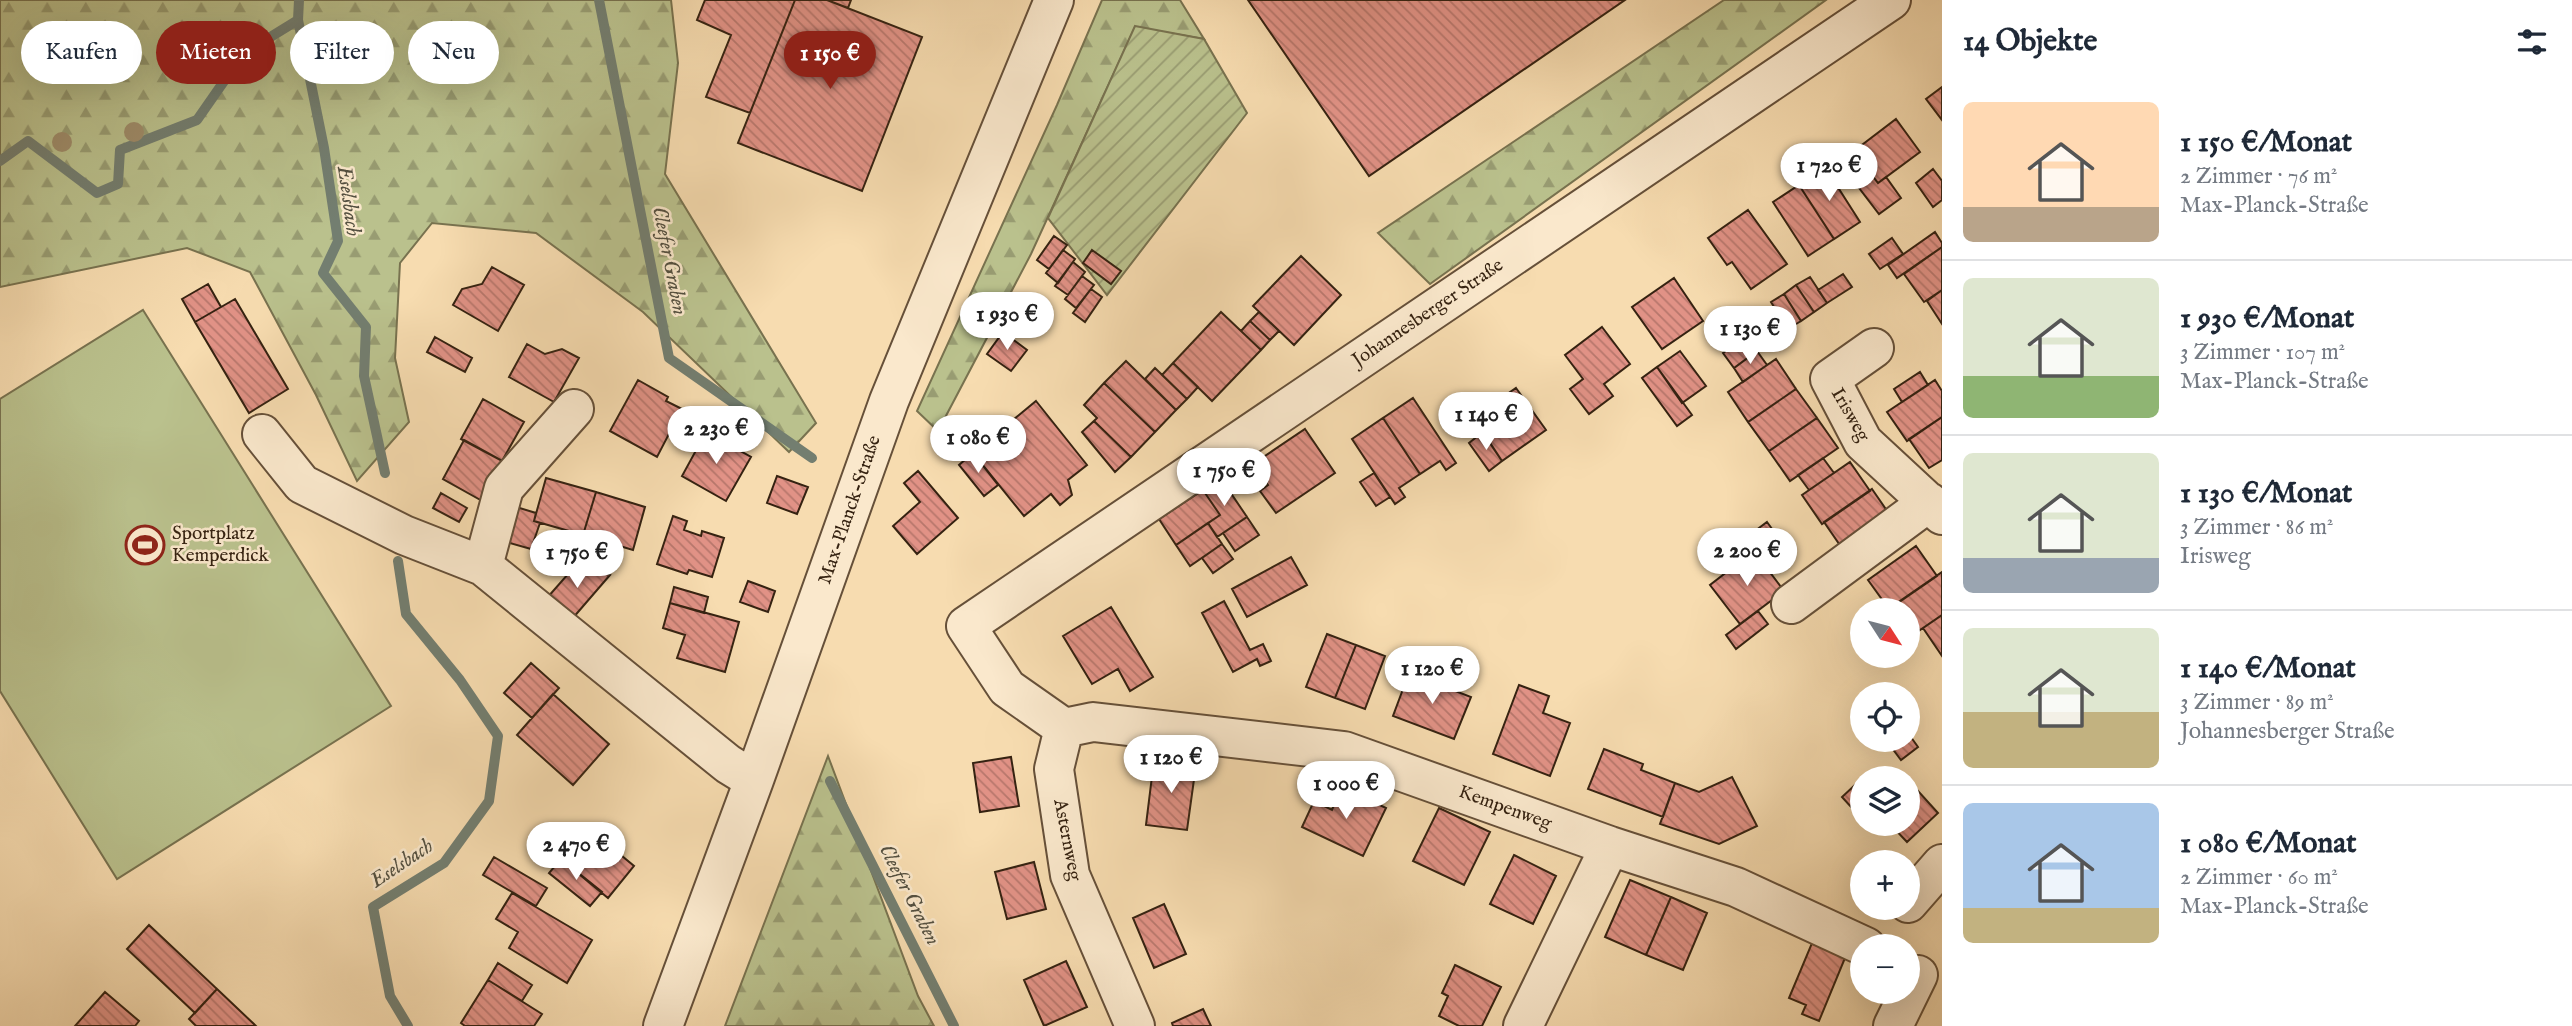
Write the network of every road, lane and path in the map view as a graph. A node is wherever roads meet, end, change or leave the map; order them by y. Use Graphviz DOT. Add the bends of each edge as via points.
graph roads {
  1 [pos="1054,0"];
  2 [pos="1891,0"];
  3 [pos="1874,348"];
  4 [pos="574,409"];
  5 [pos="262,434"];
  6 [pos="1936,509"];
  7 [pos="483,566"];
  8 [pos="1791,604"];
  9 [pos="1064,728"];
  10 [pos="754,780"];
  11 [pos="1610,846"];
  12 [pos="1942,864"];
  13 [pos="1920,889"];
  14 [pos="1850,940"];
  15 [pos="1923,977"];
  16 [pos="663,1026"];
  17 [pos="1135,1026"];
  18 [pos="1523,1026"];
  19 [pos="1893,1026"];
  1 -- 10 [label="street, Max-Planck-Straße" via="889,401"];
  2 -- 9 [label="street, Johannesberger Straße" via="965,626 1007,688"];
  3 -- 6 [label="street, Irisweg" via="1830,379 1863,442"];
  4 -- 7 [label="street" via="504,488"];
  5 -- 7 [label="street" via="302,484 404,535"];
  6 -- 8 [label="street"];
  7 -- 10 [label="street" via="728,764"];
  9 -- 11 [label="street, Kempenweg" via="1093,722 1344,751"];
  9 -- 17 [label="street, Asternweg" via="1054,769 1070,875"];
  10 -- 16 [label="street, Max-Planck-Straße"];
  11 -- 14 [label="street, Kempenweg" via="1735,887"];
  11 -- 18 [label="street"];
  12 -- 13 [label="street"];
  15 -- 19 [label="street"];
}
